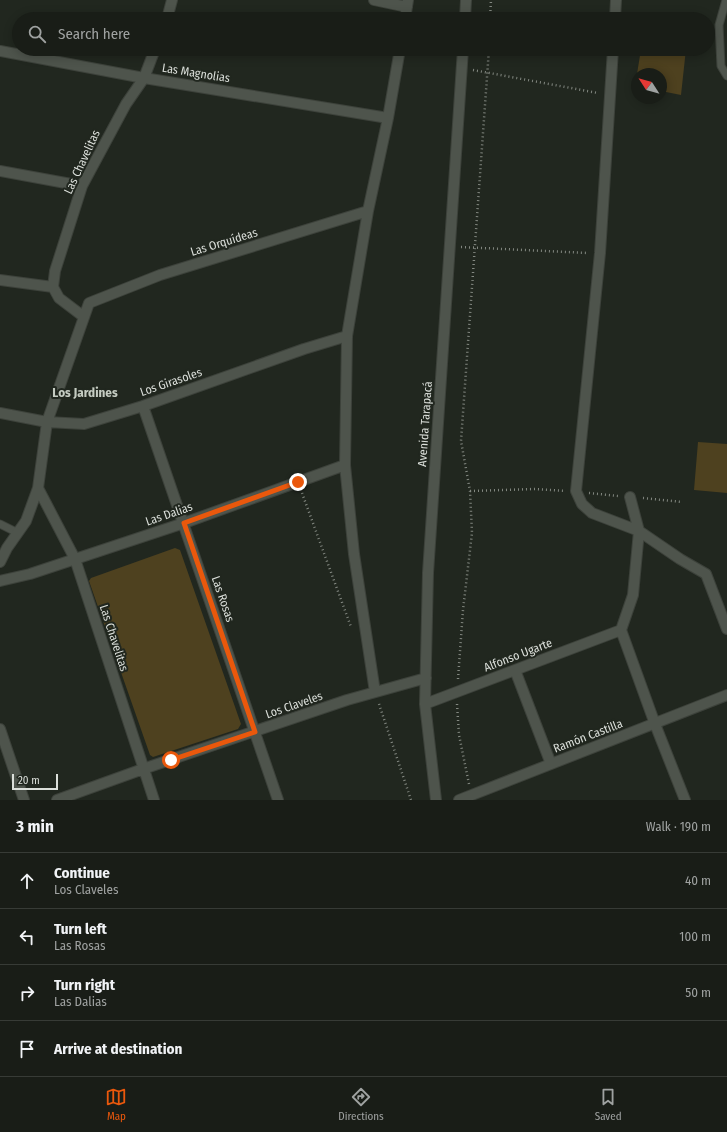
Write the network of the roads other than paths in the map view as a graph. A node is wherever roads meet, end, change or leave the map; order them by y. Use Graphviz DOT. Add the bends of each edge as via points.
graph roads {
  1 [pos="172,0"];
  2 [pos="374,0"];
  3 [pos="466,0"];
  4 [pos="616,0"];
  5 [pos="726,0"];
  6 [pos="408,4"];
  7 [pos="169,12"];
  8 [pos="465,12"];
  9 [pos="615,12"];
  10 [pos="0,51"];
  11 [pos="12,53"];
  12 [pos="27,56"];
  13 [pos="152,56"];
  14 [pos="399,56"];
  15 [pos="463,56"];
  16 [pos="613,56"];
  17 [pos="727,76"];
  18 [pos="144,78"];
  19 [pos="388,118"];
  20 [pos="0,171"];
  21 [pos="82,186"];
  22 [pos="368,211"];
  23 [pos="0,280"];
  24 [pos="53,287"];
  25 [pos="84,317"];
  26 [pos="347,336"];
  27 [pos="143,406"];
  28 [pos="0,413"];
  29 [pos="47,422"];
  30 [pos="346,465"];
  31 [pos="38,488"];
  32 [pos="630,497"];
  33 [pos="184,523"];
  34 [pos="0,524"];
  35 [pos="639,531"];
  36 [pos="18,533"];
  37 [pos="75,559"];
  38 [pos="0,562"];
  39 [pos="0,581"];
  40 [pos="727,629"];
  41 [pos="621,630"];
  42 [pos="515,670"];
  43 [pos="426,678"];
  44 [pos="375,692"];
  45 [pos="727,696"];
  46 [pos="425,704"];
  47 [pos="655,724"];
  48 [pos="0,729"];
  49 [pos="255,732"];
  50 [pos="551,764"];
  51 [pos="143,769"];
  52 [pos="24,800"];
  53 [pos="58,800"];
  54 [pos="154,800"];
  55 [pos="278,800"];
  56 [pos="436,800"];
  57 [pos="459,800"];
  58 [pos="685,800"];
  1 -- 7 [label="street"];
  2 -- 6 [label="street"];
  3 -- 8 [label="street"];
  4 -- 9 [label="street"];
  5 -- 17 [label="lane" via="719,25 721,66"];
  10 -- 11 [label="street, Las Magnolias"];
  12 -- 18 [label="street, Las Magnolias"];
  13 -- 18 [label="street, Las Chavelitas"];
  14 -- 19 [label="street"];
  15 -- 43 [label="street, Avenida Tarapacá" via="428,574"];
  16 -- 35 [label="street" via="600,253 576,491 582,504 592,513"];
  18 -- 19 [label="street, Las Magnolias"];
  18 -- 21 [label="street, Las Chavelitas" via="126,104"];
  19 -- 22 [label="street"];
  20 -- 21 [label="street"];
  21 -- 24 [label="street, Las Chavelitas" via="55,271"];
  22 -- 25 [label="street, Las Orquídeas" via="160,275 89,303"];
  22 -- 26 [label="street"];
  23 -- 24 [label="street"];
  24 -- 25 [label="street" via="59,298"];
  25 -- 29 [label="street"];
  26 -- 27 [label="street, Los Girasoles"];
  26 -- 30 [label="street"];
  27 -- 29 [label="street, Los Girasoles" via="84,424"];
  27 -- 33 [label="street, Las Rosas"];
  28 -- 29 [label="street, Los Girasoles"];
  29 -- 31 [label="street"];
  30 -- 33 [label="street, Las Dalias"];
  30 -- 44 [label="street" via="354,554"];
  31 -- 36 [label="street" via="26,521"];
  31 -- 37 [label="street, Las Chavelitas"];
  32 -- 35 [label="street"];
  33 -- 37 [label="street, Las Dalias"];
  33 -- 49 [label="street, Las Rosas"];
  34 -- 36 [label="lane"];
  35 -- 40 [label="street" via="706,574"];
  35 -- 41 [label="street" via="633,595"];
  36 -- 38 [label="street"];
  37 -- 39 [label="street, Las Dalias"];
  37 -- 51 [label="street, Las Chavelitas"];
  41 -- 42 [label="street, Alfonso Ugarte"];
  41 -- 47 [label="street"];
  42 -- 46 [label="street, Alfonso Ugarte"];
  42 -- 50 [label="street"];
  43 -- 44 [label="street, Los Claveles"];
  43 -- 46 [label="street, Avenida Tarapacá"];
  44 -- 49 [label="street, Los Claveles"];
  45 -- 47 [label="street, Ramón Castilla"];
  46 -- 56 [label="street, Avenida Tarapacá"];
  47 -- 50 [label="street, Ramón Castilla"];
  47 -- 58 [label="street"];
  48 -- 52 [label="street"];
  49 -- 51 [label="street, Los Claveles"];
  49 -- 55 [label="street, Las Rosas"];
  50 -- 57 [label="street, Ramón Castilla"];
  51 -- 53 [label="street, Los Claveles"];
  51 -- 54 [label="street, Las Chavelitas"];
}
